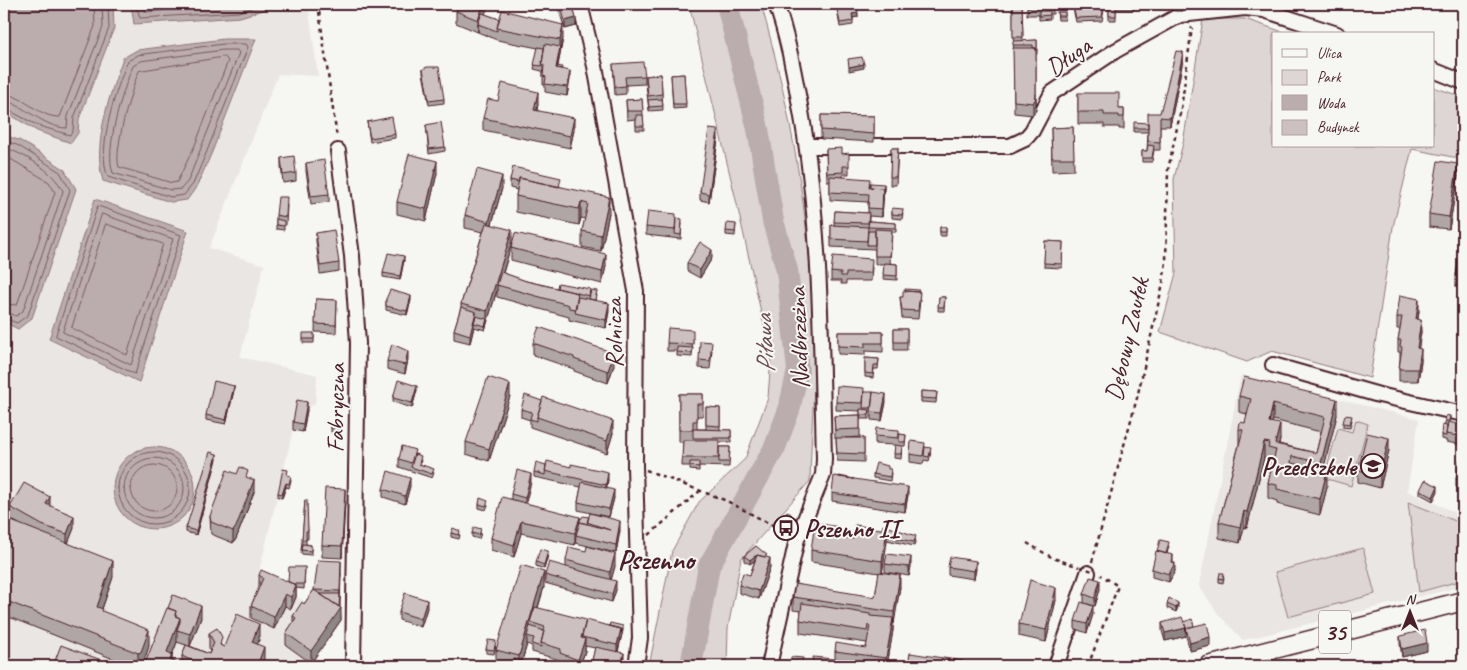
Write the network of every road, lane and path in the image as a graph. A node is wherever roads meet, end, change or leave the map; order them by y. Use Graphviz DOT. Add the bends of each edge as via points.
graph roads {
  1 [pos="318,4"];
  2 [pos="580,4"];
  3 [pos="776,4"];
  4 [pos="1194,13"];
  5 [pos="1331,32"];
  6 [pos="1434,70"];
  7 [pos="1463,82"];
  8 [pos="807,146"];
  9 [pos="338,151"];
  10 [pos="1274,365"];
  11 [pos="1463,414"];
  12 [pos="635,466"];
  13 [pos="701,490"];
  14 [pos="797,538"];
  15 [pos="1027,543"];
  16 [pos="636,546"];
  17 [pos="1088,571"];
  18 [pos="1463,601"];
  19 [pos="353,666"];
  20 [pos="636,666"];
  21 [pos="770,666"];
  22 [pos="1056,666"];
  23 [pos="1088,666"];
  24 [pos="1208,666"];
  1 -- 9 [label="path"];
  2 -- 12 [label="street, Rolnicza" via="595,66 636,291"];
  3 -- 8 [label="street, Nadbrzeżna" via="787,35"];
  4 -- 5 [label="street, Długa" via="1245,8 1264,10"];
  4 -- 8 [label="street, Długa" via="1180,15 1161,24 1052,93 1032,131 1025,139 1010,146"];
  4 -- 17 [label="path, Dębowy Zaułek" via="1181,109 1168,170 1163,283 1137,398"];
  6 -- 7 [label="street"];
  8 -- 14 [label="street, Nadbrzeżna" via="817,234 824,459 823,475"];
  9 -- 19 [label="street, Fabryczna" via="352,256 358,343"];
  10 -- 11 [label="street" via="1379,395"];
  12 -- 13 [label="path"];
  12 -- 16 [label="street, Rolnicza"];
  13 -- 14 [label="path"];
  13 -- 16 [label="path"];
  14 -- 21 [label="street, Nadbrzeżna"];
  15 -- 17 [label="path" via="1053,558"];
  16 -- 20 [label="street, Rolnicza" via="640,638"];
  17 -- 22 [label="street"];
  17 -- 23 [label="path" via="1118,586"];
  18 -- 24 [label="main road, 35"];
}
